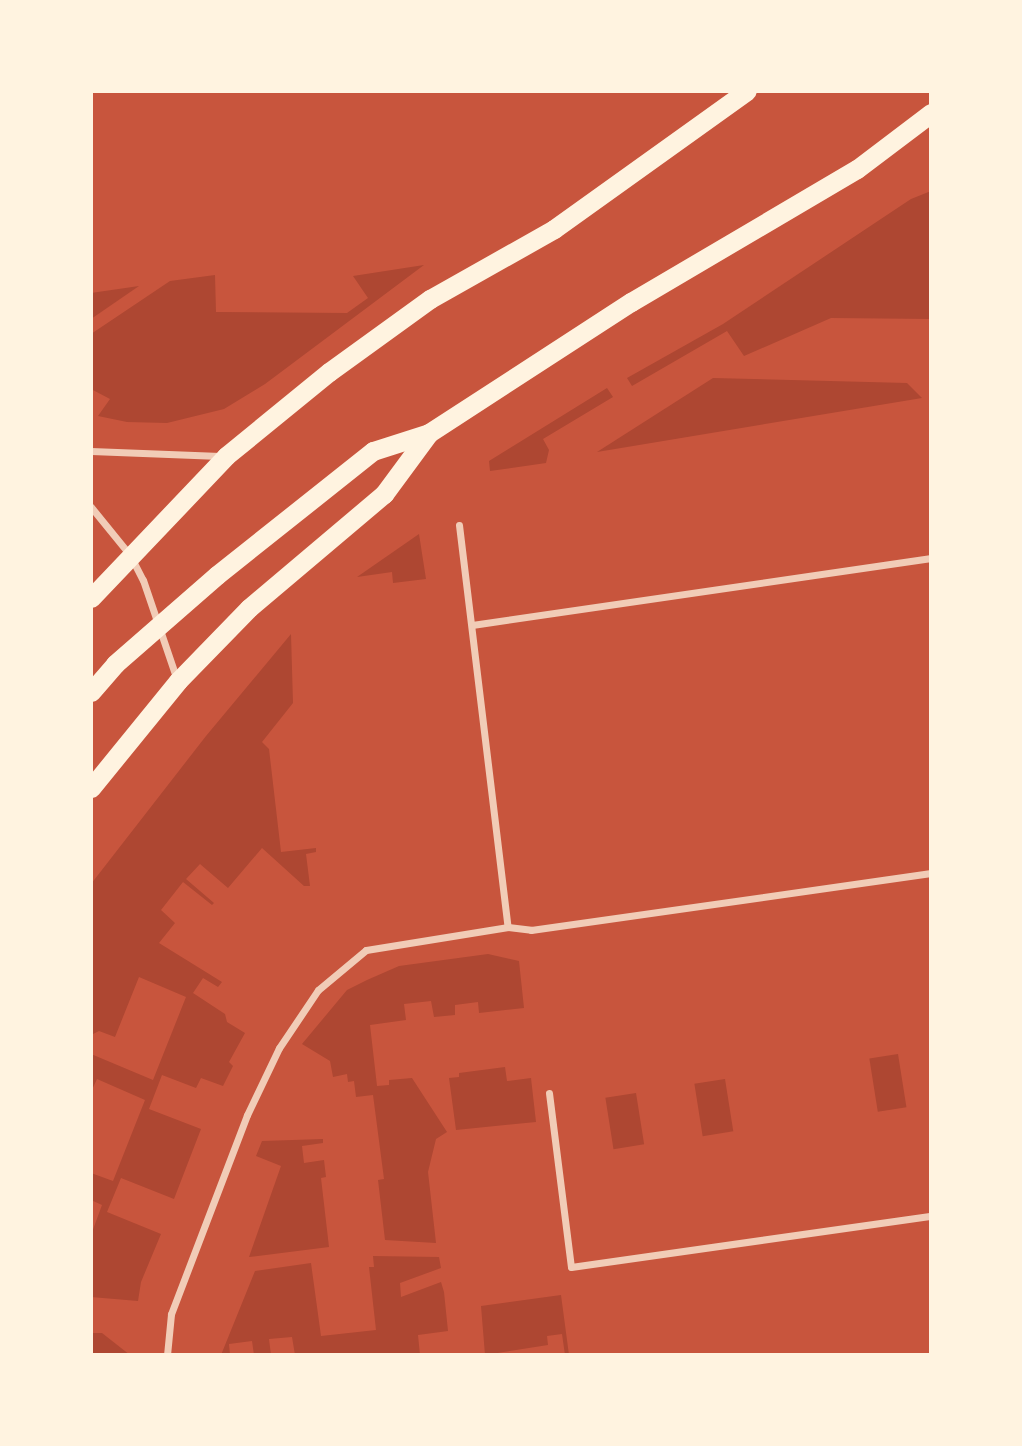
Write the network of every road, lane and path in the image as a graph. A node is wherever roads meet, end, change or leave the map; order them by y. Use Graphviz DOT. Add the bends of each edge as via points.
graph roads {
  1 [pos="747,91"];
  2 [pos="931,113"];
  3 [pos="429,433"];
  4 [pos="91,451"];
  5 [pos="226,456"];
  6 [pos="91,508"];
  7 [pos="459,525"];
  8 [pos="130,555"];
  9 [pos="931,558"];
  10 [pos="91,598"];
  11 [pos="159,624"];
  12 [pos="472,625"];
  13 [pos="178,681"];
  14 [pos="91,692"];
  15 [pos="91,788"];
  16 [pos="931,873"];
  17 [pos="508,927"];
  18 [pos="549,1093"];
  19 [pos="931,1216"];
  20 [pos="167,1355"];
  1 -- 5 [label="highway" via="554,229 430,299 329,372"];
  2 -- 3 [label="highway" via="857,169 631,302"];
  3 -- 11 [label="highway" via="373,451"];
  3 -- 13 [label="highway" via="384,494 249,608"];
  4 -- 5 [label="street"];
  5 -- 8 [label="highway"];
  6 -- 8 [label="street"];
  7 -- 12 [label="street"];
  8 -- 10 [label="highway"];
  8 -- 11 [label="street"];
  9 -- 12 [label="street"];
  11 -- 13 [label="street"];
  11 -- 14 [label="highway"];
  12 -- 17 [label="street"];
  13 -- 15 [label="highway"];
  16 -- 17 [label="street" via="531,930"];
  17 -- 20 [label="street" via="366,950 318,990 279,1048 247,1115 171,1314"];
  18 -- 19 [label="street" via="570,1267"];
}
